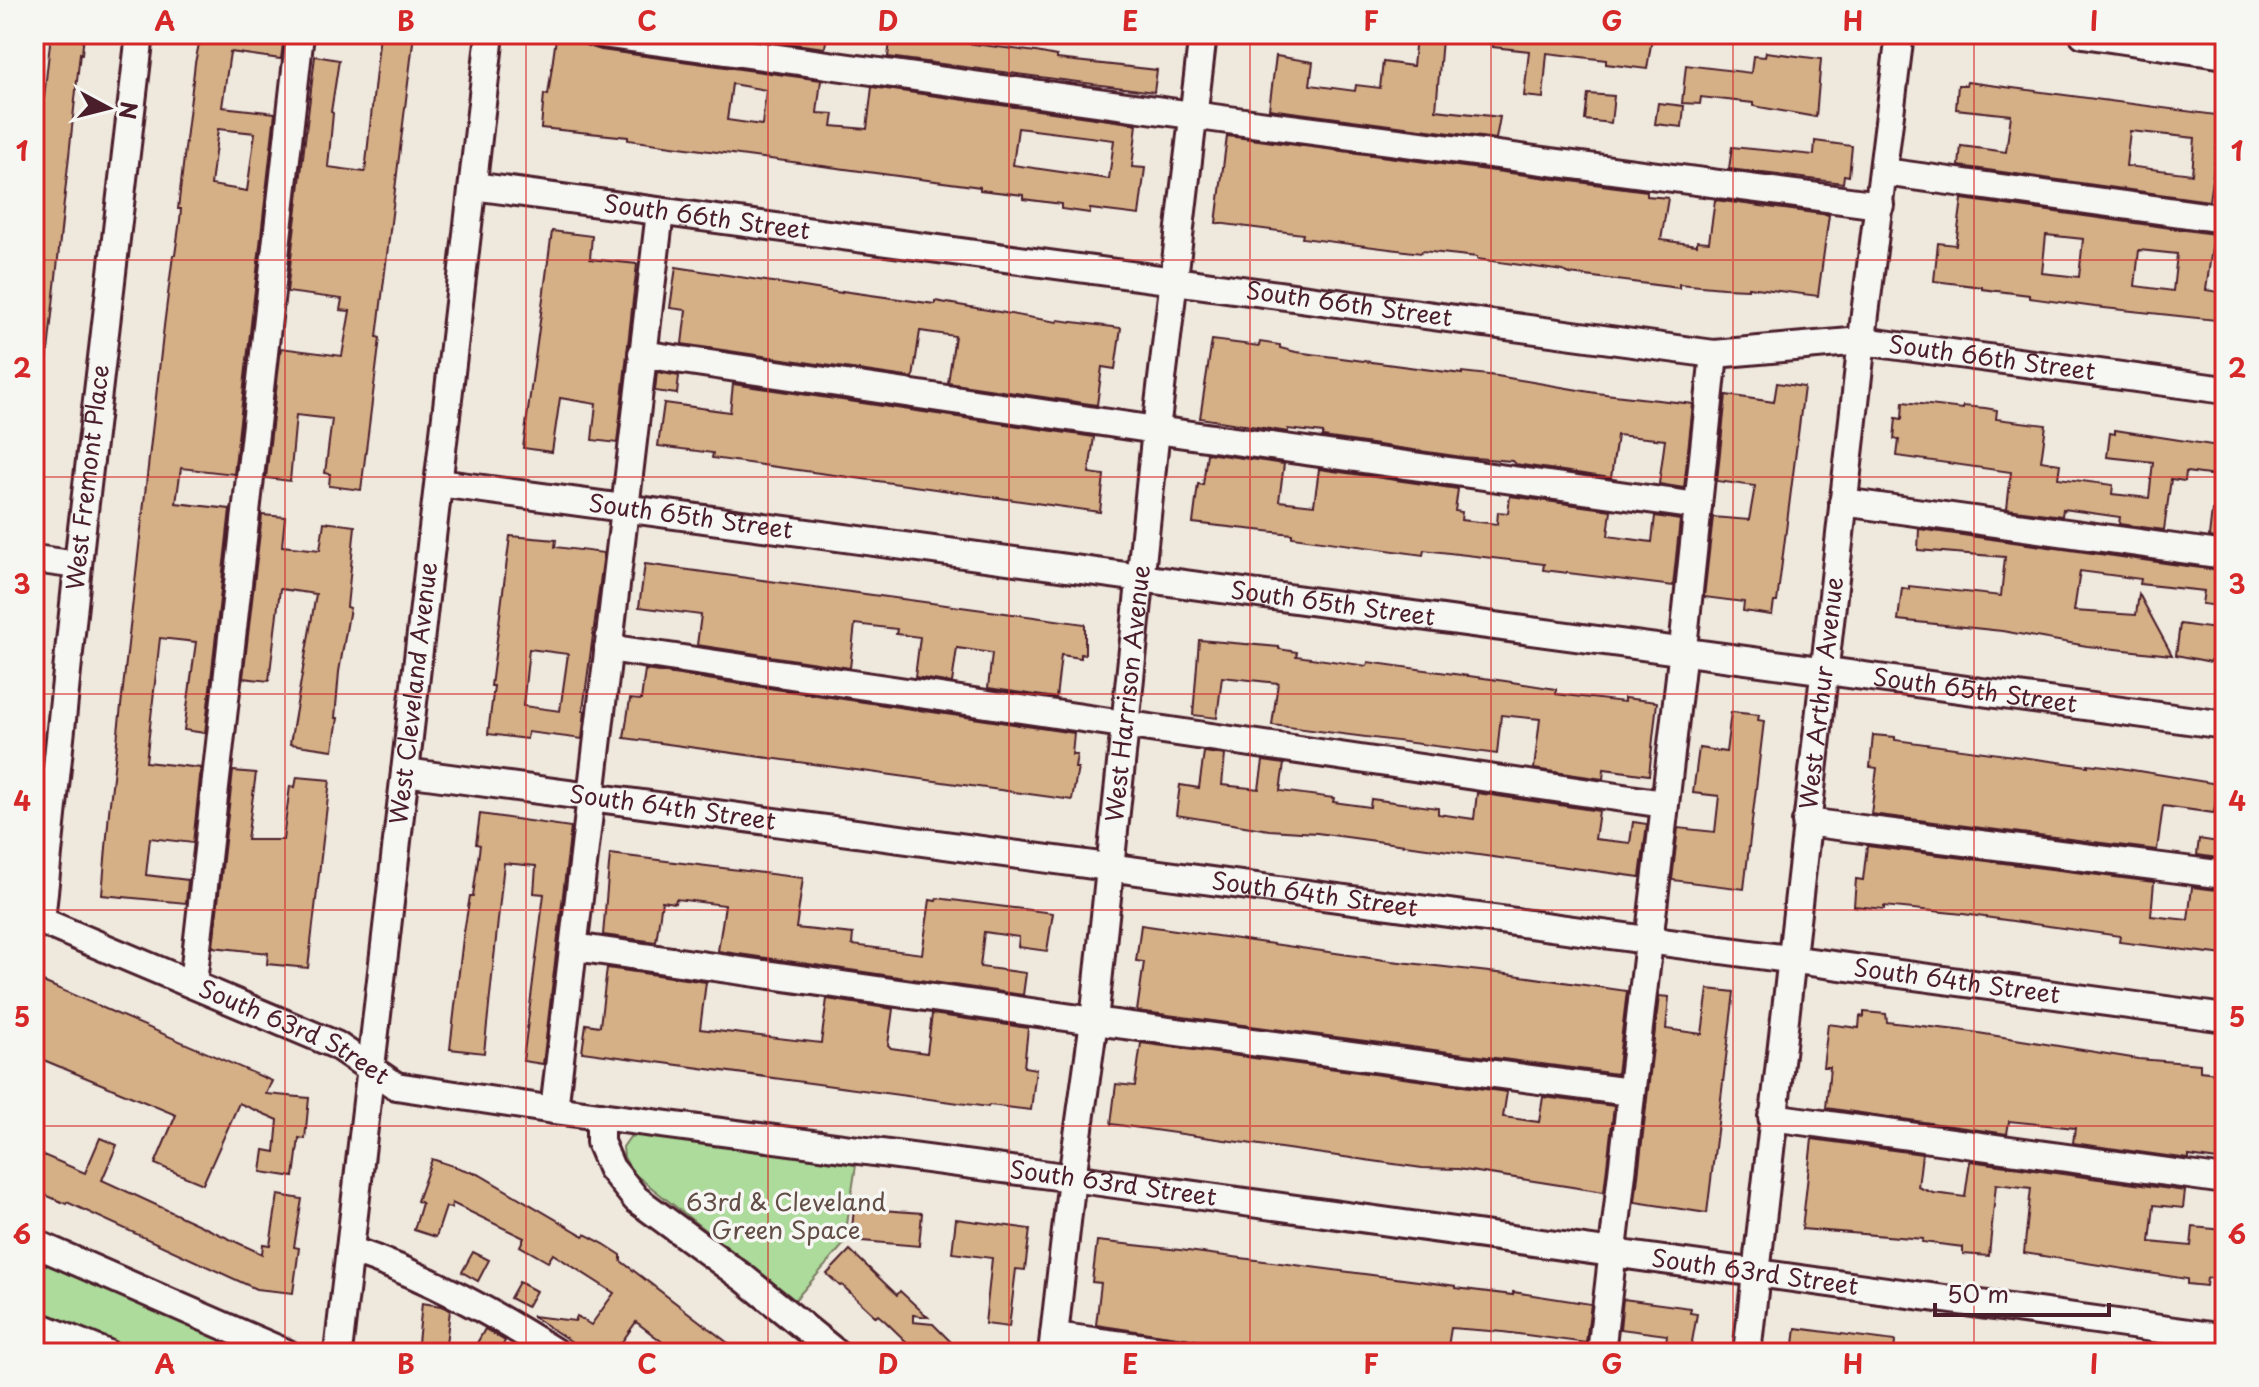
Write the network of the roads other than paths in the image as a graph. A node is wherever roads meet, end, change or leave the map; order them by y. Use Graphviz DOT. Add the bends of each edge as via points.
graph roads {
  1 [pos="140,34"];
  2 [pos="300,34"];
  3 [pos="490,34"];
  4 [pos="603,34"];
  5 [pos="1203,34"];
  6 [pos="1900,34"];
  7 [pos="2083,34"];
  8 [pos="2225,55"];
  9 [pos="1194,115"];
  10 [pos="1884,172"];
  11 [pos="473,186"];
  12 [pos="1880,205"];
  13 [pos="660,212"];
  14 [pos="2225,219"];
  15 [pos="1174,279"];
  16 [pos="1862,341"];
  17 [pos="642,354"];
  18 [pos="1714,354"];
  19 [pos="2225,390"];
  20 [pos="1156,430"];
  21 [pos="439,483"];
  22 [pos="1843,502"];
  23 [pos="1698,506"];
  24 [pos="624,509"];
  25 [pos="2225,555"];
  26 [pos="34,559"];
  27 [pos="78,565"];
  28 [pos="1141,578"];
  29 [pos="608,648"];
  30 [pos="1683,651"];
  31 [pos="1825,670"];
  32 [pos="2225,725"];
  33 [pos="1126,726"];
  34 [pos="405,772"];
  35 [pos="593,796"];
  36 [pos="1664,804"];
  37 [pos="1806,822"];
  38 [pos="1110,865"];
  39 [pos="2225,875"];
  40 [pos="38,920"];
  41 [pos="1648,939"];
  42 [pos="574,947"];
  43 [pos="1791,960"];
  44 [pos="193,983"];
  45 [pos="2225,1018"];
  46 [pos="1094,1021"];
  47 [pos="371,1067"];
  48 [pos="1630,1092"];
  49 [pos="554,1110"];
  50 [pos="600,1116"];
  51 [pos="1772,1117"];
  52 [pos="1072,1178"];
  53 [pos="2225,1180"];
  54 [pos="34,1243"];
  55 [pos="350,1250"];
  56 [pos="1612,1254"];
  57 [pos="1755,1274"];
  58 [pos="34,1324"];
  59 [pos="2225,1338"];
  60 [pos="1053,1344"];
  61 [pos="106,1353"];
  62 [pos="286,1353"];
  63 [pos="338,1353"];
  64 [pos="556,1353"];
  65 [pos="836,1353"];
  66 [pos="1184,1353"];
  67 [pos="1601,1353"];
  68 [pos="1747,1353"];
  1 -- 27 [label="street, West Fremont Place"];
  2 -- 44 [label="street"];
  3 -- 11 [label="street, West Cleveland Avenue"];
  4 -- 9 [label="street"];
  5 -- 9 [label="street, West Harrison Avenue"];
  6 -- 10 [label="street, West Arthur Avenue"];
  7 -- 8 [label="street"];
  9 -- 12 [label="street"];
  9 -- 15 [label="street, West Harrison Avenue"];
  10 -- 12 [label="street, West Arthur Avenue"];
  10 -- 14 [label="street"];
  11 -- 13 [label="street, South 66th Street"];
  11 -- 21 [label="street, West Cleveland Avenue"];
  12 -- 16 [label="street, West Arthur Avenue"];
  13 -- 15 [label="street, South 66th Street"];
  13 -- 17 [label="street"];
  15 -- 18 [label="street, South 66th Street"];
  15 -- 20 [label="street, West Harrison Avenue"];
  16 -- 18 [label="street, South 66th Street"];
  16 -- 19 [label="street, South 66th Street"];
  16 -- 22 [label="street, West Arthur Avenue"];
  17 -- 20 [label="street"];
  17 -- 24 [label="street"];
  18 -- 23 [label="street"];
  20 -- 23 [label="street"];
  20 -- 28 [label="street, West Harrison Avenue"];
  21 -- 24 [label="street, South 65th Street"];
  21 -- 34 [label="street, West Cleveland Avenue"];
  22 -- 25 [label="street"];
  22 -- 31 [label="street, West Arthur Avenue"];
  23 -- 30 [label="street"];
  24 -- 28 [label="street, South 65th Street"];
  24 -- 29 [label="street"];
  26 -- 27 [label="street"];
  27 -- 40 [label="street, West Fremont Place"];
  28 -- 30 [label="street, South 65th Street"];
  28 -- 33 [label="street, West Harrison Avenue"];
  29 -- 33 [label="street"];
  29 -- 35 [label="street"];
  30 -- 31 [label="street, South 65th Street"];
  30 -- 36 [label="street"];
  31 -- 32 [label="street, South 65th Street"];
  31 -- 37 [label="street, West Arthur Avenue"];
  33 -- 36 [label="street"];
  33 -- 38 [label="street, West Harrison Avenue"];
  34 -- 35 [label="street, South 64th Street"];
  34 -- 47 [label="street, West Cleveland Avenue"];
  35 -- 38 [label="street, South 64th Street"];
  35 -- 42 [label="street"];
  36 -- 41 [label="street"];
  37 -- 39 [label="street"];
  37 -- 43 [label="street, West Arthur Avenue"];
  38 -- 41 [label="street, South 64th Street"];
  38 -- 46 [label="street, West Harrison Avenue"];
  40 -- 44 [label="street, South 63rd Street"];
  41 -- 43 [label="street, South 64th Street"];
  41 -- 48 [label="street"];
  42 -- 46 [label="street"];
  42 -- 49 [label="street"];
  43 -- 45 [label="street, South 64th Street"];
  43 -- 51 [label="street, West Arthur Avenue"];
  44 -- 47 [label="street, South 63rd Street" via="336,1045"];
  46 -- 48 [label="street"];
  46 -- 52 [label="street, West Harrison Avenue"];
  47 -- 49 [label="street, South 63rd Street" via="396,1086"];
  47 -- 55 [label="street, West Cleveland Avenue"];
  48 -- 56 [label="street"];
  49 -- 50 [label="street, South 63rd Street"];
  50 -- 52 [label="street, South 63rd Street"];
  50 -- 65 [label="street" via="600,1142 611,1168 636,1199"];
  51 -- 53 [label="street"];
  51 -- 57 [label="street, West Arthur Avenue"];
  52 -- 56 [label="street, South 63rd Street"];
  52 -- 60 [label="street, West Harrison Avenue"];
  54 -- 62 [label="street"];
  55 -- 63 [label="street, West Cleveland Avenue"];
  55 -- 64 [label="street" via="393,1264"];
  56 -- 57 [label="street, South 63rd Street"];
  56 -- 67 [label="street"];
  57 -- 59 [label="street, South 63rd Street"];
  57 -- 68 [label="street, West Arthur Avenue"];
  58 -- 61 [label="street"];
  60 -- 66 [label="street"];
}
